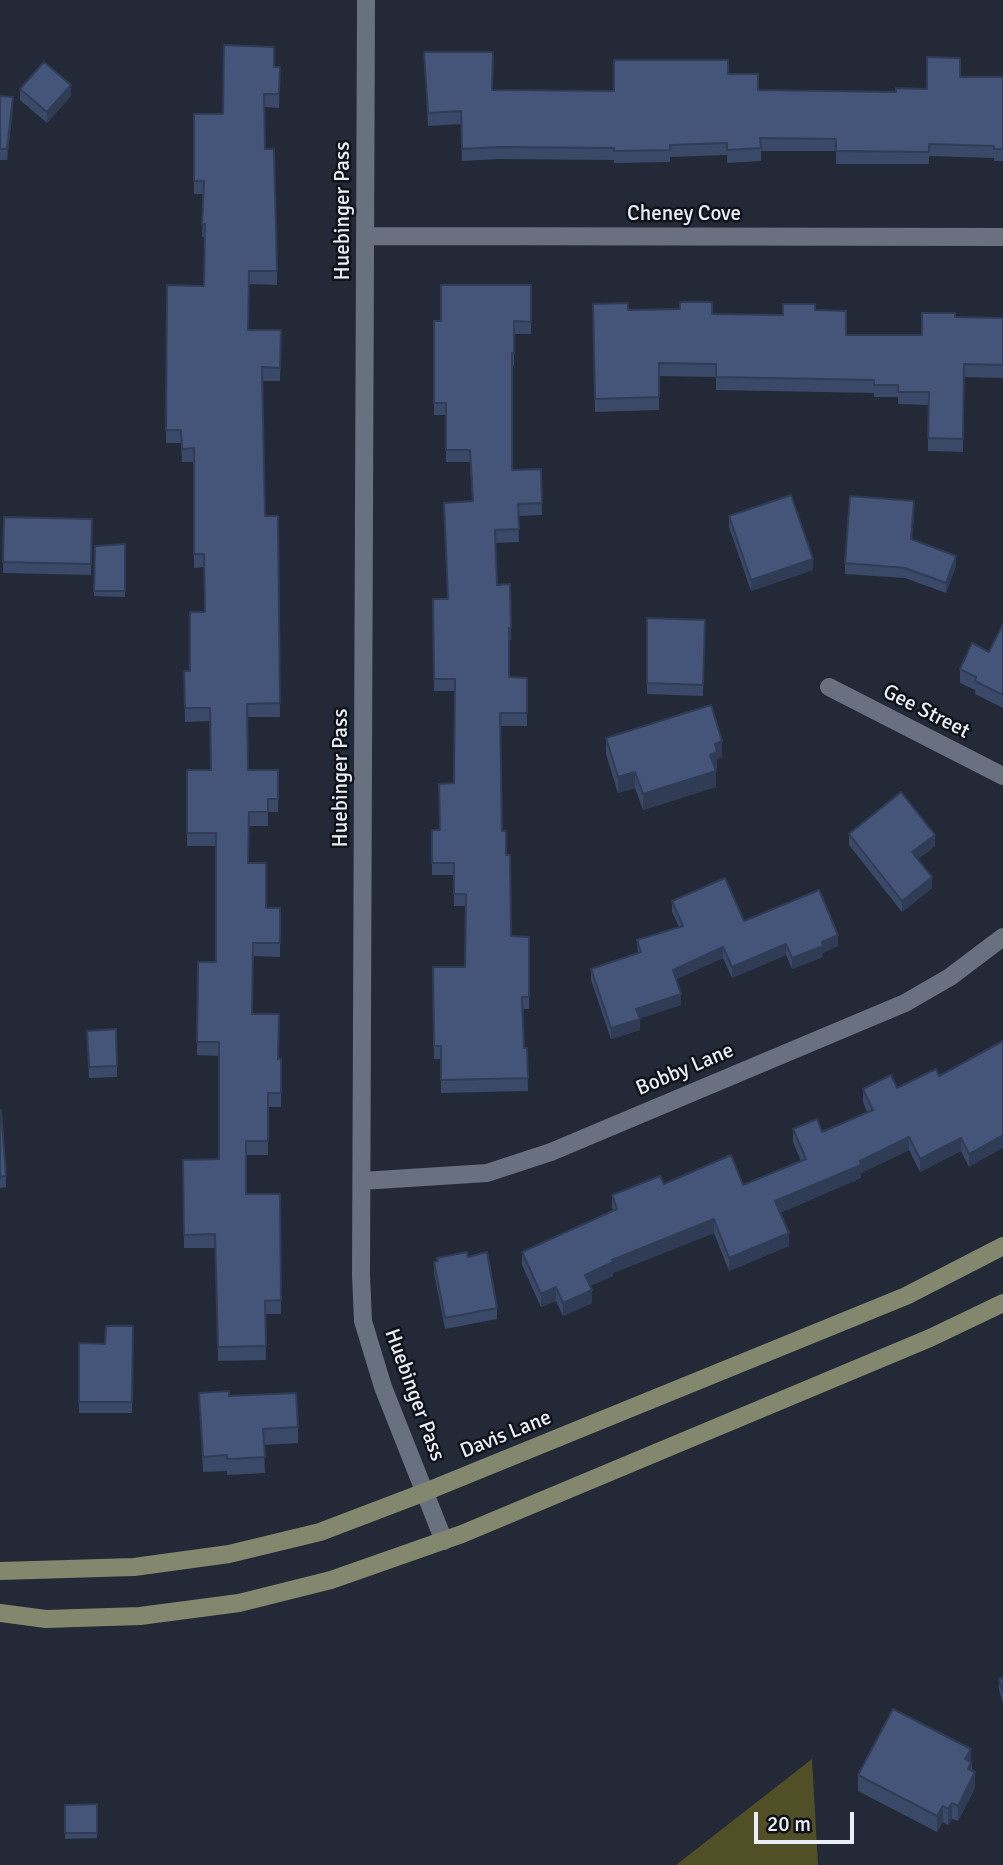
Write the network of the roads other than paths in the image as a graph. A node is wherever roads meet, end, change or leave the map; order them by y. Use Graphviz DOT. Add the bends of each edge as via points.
graph roads {
  1 [pos="366,0"];
  2 [pos="366,236"];
  3 [pos="1003,237"];
  4 [pos="829,687"];
  5 [pos="1003,776"];
  6 [pos="1003,937"];
  7 [pos="362,1181"];
  8 [pos="1003,1246"];
  9 [pos="1003,1303"];
  10 [pos="425,1492"];
  11 [pos="444,1541"];
  12 [pos="0,1571"];
  13 [pos="0,1613"];
  1 -- 2 [label="street, Huebinger Pass"];
  2 -- 3 [label="street, Cheney Cove"];
  2 -- 7 [label="street, Huebinger Pass"];
  4 -- 5 [label="street, Gee Street"];
  6 -- 7 [label="street, Bobby Lane" via="950,977 905,1003 551,1152 487,1173"];
  7 -- 10 [label="street, Huebinger Pass" via="363,1321 383,1387"];
  8 -- 10 [label="street, Davis Lane" via="906,1296"];
  9 -- 11 [label="street" via="930,1338"];
  10 -- 11 [label="street, Huebinger Pass"];
  10 -- 12 [label="street, Davis Lane" via="320,1532 229,1554 134,1567"];
  11 -- 13 [label="street" via="331,1580 239,1603 140,1616 46,1619"];
}
